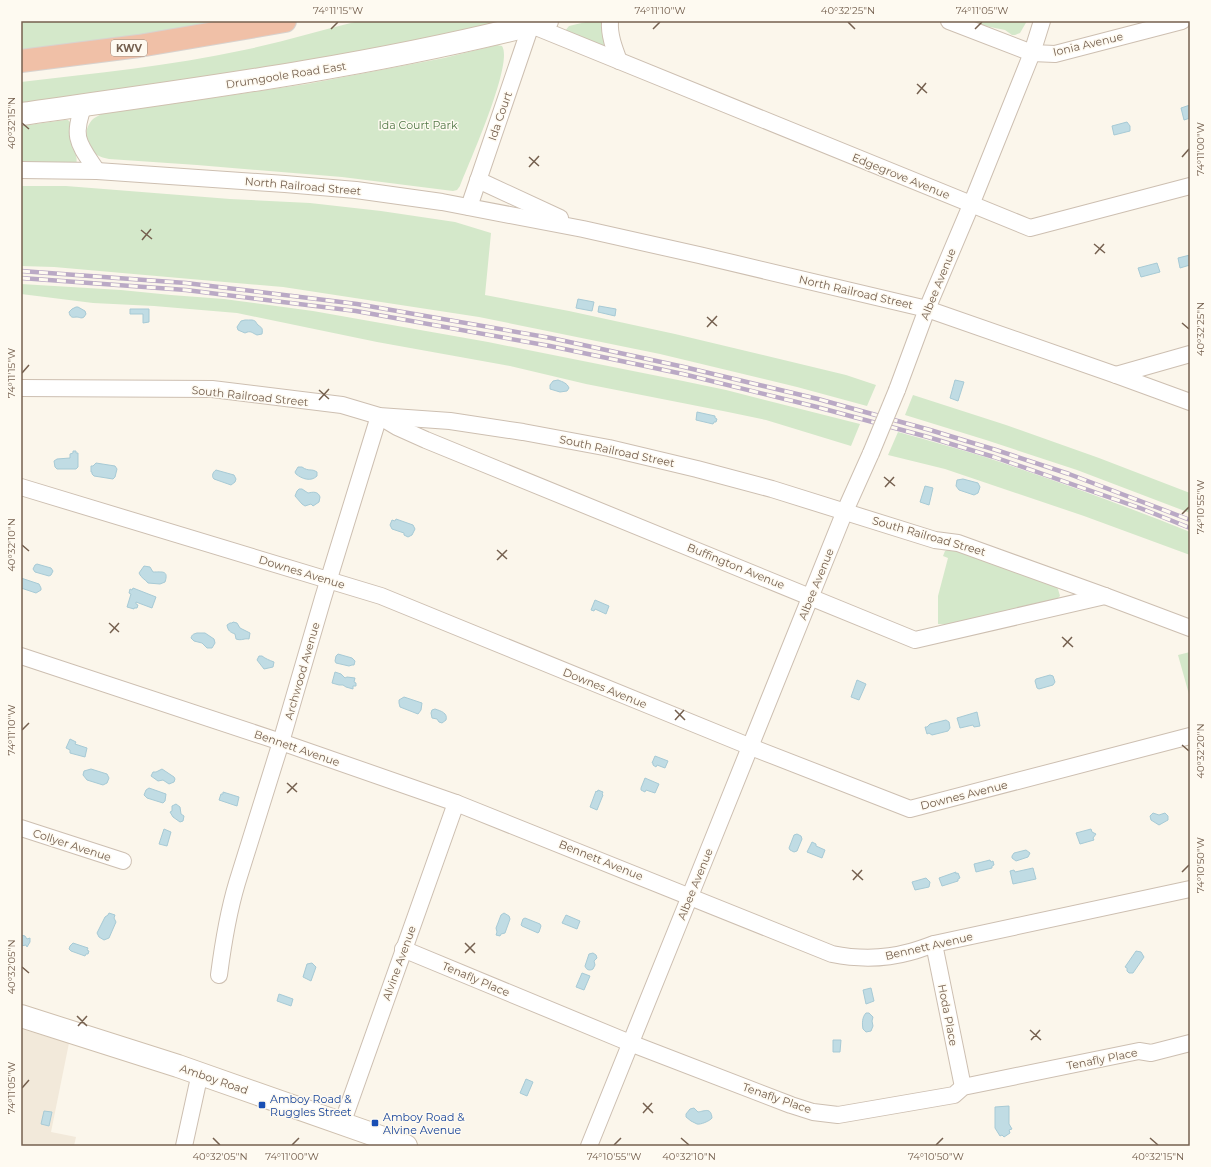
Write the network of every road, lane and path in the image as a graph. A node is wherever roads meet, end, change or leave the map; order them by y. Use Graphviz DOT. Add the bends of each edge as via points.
graph roads {
  1 [pos="285,21"];
  2 [pos="610,21"];
  3 [pos="949,21"];
  4 [pos="1042,21"];
  5 [pos="1182,21"];
  6 [pos="539,23"];
  7 [pos="1032,53"];
  8 [pos="21,61"];
  9 [pos="619,61"];
  10 [pos="84,105"];
  11 [pos="21,114"];
  12 [pos="21,170"];
  13 [pos="97,171"];
  14 [pos="478,180"];
  15 [pos="1190,186"];
  16 [pos="971,205"];
  17 [pos="469,207"];
  18 [pos="583,229"];
  19 [pos="928,309"];
  20 [pos="1190,354"];
  21 [pos="1116,375"];
  22 [pos="21,388"];
  23 [pos="1190,402"];
  24 [pos="380,416"];
  25 [pos="21,487"];
  26 [pos="845,511"];
  27 [pos="329,581"];
  28 [pos="811,596"];
  29 [pos="1105,596"];
  30 [pos="1190,628"];
  31 [pos="21,656"];
  32 [pos="1190,736"];
  33 [pos="281,742"];
  34 [pos="751,747"];
  35 [pos="456,803"];
  36 [pos="21,828"];
  37 [pos="123,861"];
  38 [pos="1190,889"];
  39 [pos="690,896"];
  40 [pos="934,944"];
  41 [pos="404,949"];
  42 [pos="219,974"];
  43 [pos="21,1016"];
  44 [pos="630,1043"];
  45 [pos="1190,1043"];
  46 [pos="200,1073"];
  47 [pos="963,1087"];
  48 [pos="342,1124"];
  49 [pos="184,1146"];
  50 [pos="406,1146"];
  51 [pos="588,1146"];
  1 -- 8 [label="highway, KWV" via="139,46"];
  2 -- 9 [label="street" via="610,33"];
  3 -- 7 [label="street, Ionia Avenue"];
  4 -- 7 [label="street, Albee Avenue"];
  5 -- 7 [label="street, Ionia Avenue" via="1055,54"];
  6 -- 9 [label="street, Edgegrove Avenue"];
  6 -- 10 [label="main road, Drumgoole Road East" via="342,66"];
  6 -- 14 [label="street, Ida Court"];
  7 -- 16 [label="street, Albee Avenue"];
  9 -- 16 [label="street, Edgegrove Avenue"];
  10 -- 11 [label="main road, Drumgoole Road East"];
  10 -- 13 [label="street" via="77,125 78,138"];
  12 -- 13 [label="street, North Railroad Street"];
  13 -- 17 [label="street, North Railroad Street" via="356,190"];
  14 -- 17 [label="street, Ida Court"];
  14 -- 18 [label="street, North Railroad Street"];
  15 -- 16 [label="street, Edgegrove Avenue" via="1030,228"];
  16 -- 19 [label="street, Albee Avenue"];
  17 -- 18 [label="street, North Railroad Street"];
  18 -- 19 [label="street, North Railroad Street"];
  19 -- 21 [label="street, North Railroad Street"];
  19 -- 26 [label="street, Albee Avenue, bridge" via="897,390"];
  20 -- 21 [label="street"];
  21 -- 23 [label="street, North Railroad Street"];
  22 -- 24 [label="street, South Railroad Street" via="212,390 342,405"];
  24 -- 26 [label="street, South Railroad Street" via="450,421 608,448 697,469"];
  24 -- 27 [label="street, Archwood Avenue"];
  24 -- 28 [label="street, Buffington Avenue" via="426,440"];
  25 -- 27 [label="street, Downes Avenue"];
  26 -- 28 [label="street, Albee Avenue"];
  26 -- 29 [label="street, South Railroad Street" via="935,540 958,543"];
  27 -- 33 [label="street, Archwood Avenue"];
  27 -- 34 [label="street, Downes Avenue" via="381,596"];
  28 -- 29 [label="street, Buffington Avenue" via="915,640"];
  28 -- 34 [label="street, Albee Avenue"];
  29 -- 30 [label="street, South Railroad Street"];
  31 -- 33 [label="street, Bennett Avenue"];
  32 -- 34 [label="street, Downes Avenue" via="910,809"];
  33 -- 35 [label="street, Bennett Avenue"];
  33 -- 42 [label="street, Archwood Avenue" via="231,904"];
  34 -- 39 [label="street, Albee Avenue"];
  35 -- 39 [label="street, Bennett Avenue"];
  35 -- 41 [label="street, Alvine Avenue"];
  36 -- 37 [label="street, Collyer Avenue"];
  38 -- 40 [label="street, Bennett Avenue"];
  39 -- 40 [label="street, Bennett Avenue" via="832,954 864,958 888,956"];
  39 -- 44 [label="street, Albee Avenue"];
  40 -- 47 [label="street, Hoda Place"];
  41 -- 44 [label="street, Tenafly Place"];
  41 -- 48 [label="street, Alvine Avenue"];
  43 -- 46 [label="main road, Amboy Road"];
  44 -- 47 [label="street, Tenafly Place" via="813,1112 838,1115 888,1107 954,1095"];
  44 -- 51 [label="street, Albee Avenue"];
  45 -- 47 [label="street, Tenafly Place" via="1151,1053 1139,1050"];
  46 -- 48 [label="main road, Amboy Road"];
  46 -- 49 [label="street"];
  48 -- 50 [label="main road, Amboy Road"];
}
